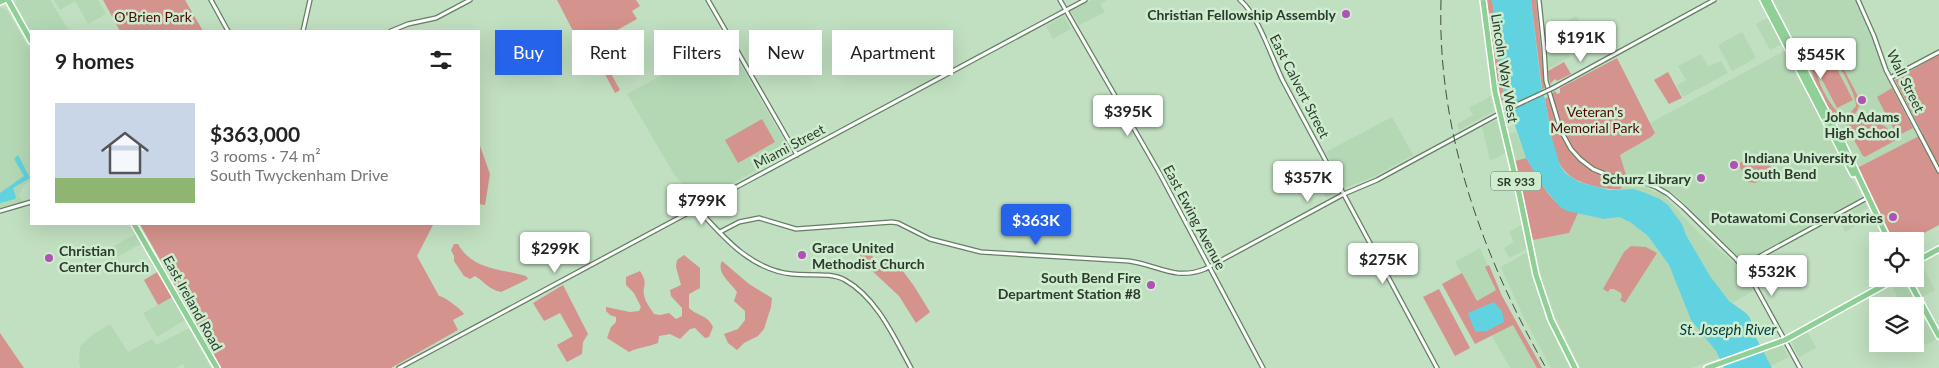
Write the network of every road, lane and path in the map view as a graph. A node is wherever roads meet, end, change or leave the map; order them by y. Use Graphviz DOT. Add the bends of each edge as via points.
graph roads {
  1 [pos="4,0"];
  2 [pos="8,0"];
  3 [pos="211,0"];
  4 [pos="310,0"];
  5 [pos="470,0"];
  6 [pos="708,0"];
  7 [pos="1060,0"];
  8 [pos="1085,0"];
  9 [pos="1240,0"];
  10 [pos="1483,0"];
  11 [pos="1539,0"];
  12 [pos="1714,0"];
  13 [pos="1763,0"];
  14 [pos="1768,0"];
  15 [pos="1858,0"];
  16 [pos="0,2"];
  17 [pos="1066,10"];
  18 [pos="227,30"];
  19 [pos="303,30"];
  20 [pos="393,30"];
  21 [pos="30,40"];
  22 [pos="1939,52"];
  23 [pos="1890,78"];
  24 [pos="1500,113"];
  25 [pos="797,155"];
  26 [pos="1939,171"];
  27 [pos="1344,194"];
  28 [pos="1867,198"];
  29 [pos="30,202"];
  30 [pos="697,208"];
  31 [pos="0,211"];
  32 [pos="135,225"];
  33 [pos="720,232"];
  34 [pos="1884,232"];
  35 [pos="1939,249"];
  36 [pos="1924,257"];
  37 [pos="1742,266"];
  38 [pos="1210,267"];
  39 [pos="1880,287"];
  40 [pos="1912,287"];
  41 [pos="1939,336"];
  42 [pos="1784,340"];
  43 [pos="217,368"];
  44 [pos="399,368"];
  45 [pos="911,368"];
  46 [pos="1264,368"];
  47 [pos="1437,368"];
  48 [pos="1575,368"];
  49 [pos="1707,368"];
  50 [pos="1800,368"];
  1 -- 16 [label="main road"];
  2 -- 21 [label="main road"];
  3 -- 18 [label="street"];
  4 -- 19 [label="street"];
  5 -- 20 [label="street" via="436,18"];
  6 -- 25 [label="street"];
  7 -- 17 [label="street, East Ewing Avenue"];
  8 -- 17 [label="street, Miami Street"];
  9 -- 27 [label="street, East Calvert Street" via="1249,10"];
  10 -- 24 [label="main road, Lincoln Way West / SR 933"];
  11 -- 37 [label="street" via="1546,81 1561,131 1571,149 1599,172 1647,184 1668,194"];
  12 -- 24 [label="street, bridge" via="1553,88"];
  13 -- 28 [label="main road"];
  14 -- 28 [label="main road" via="1844,146"];
  15 -- 23 [label="street, Wall Street"];
  17 -- 25 [label="street, Miami Street"];
  17 -- 38 [label="street, East Ewing Avenue"];
  22 -- 23 [label="street"];
  23 -- 26 [label="street, Wall Street"];
  24 -- 27 [label="street" via="1377,180"];
  24 -- 48 [label="main road, Lincoln Way West / SR 933" via="1536,275 1551,320"];
  25 -- 30 [label="street, Miami Street"];
  27 -- 38 [label="street"];
  27 -- 47 [label="street, East Calvert Street"];
  28 -- 34 [label="main road"];
  28 -- 37 [label="street"];
  29 -- 31 [label="street"];
  30 -- 33 [label="street"];
  30 -- 44 [label="street, Miami Street"];
  32 -- 43 [label="main road, East Ireland Road"];
  33 -- 38 [label="street" via="739,222 754,219 796,229 892,222 930,239 981,252 1130,261 1187,275"];
  33 -- 45 [label="street" via="744,256 765,267 788,274 829,276 847,282 880,314"];
  35 -- 36 [label="main road"];
  37 -- 42 [label="street"];
  38 -- 46 [label="street, East Ewing Avenue"];
  39 -- 42 [label="main road"];
  40 -- 41 [label="main road"];
  42 -- 49 [label="main road"];
  42 -- 50 [label="street"];
}
